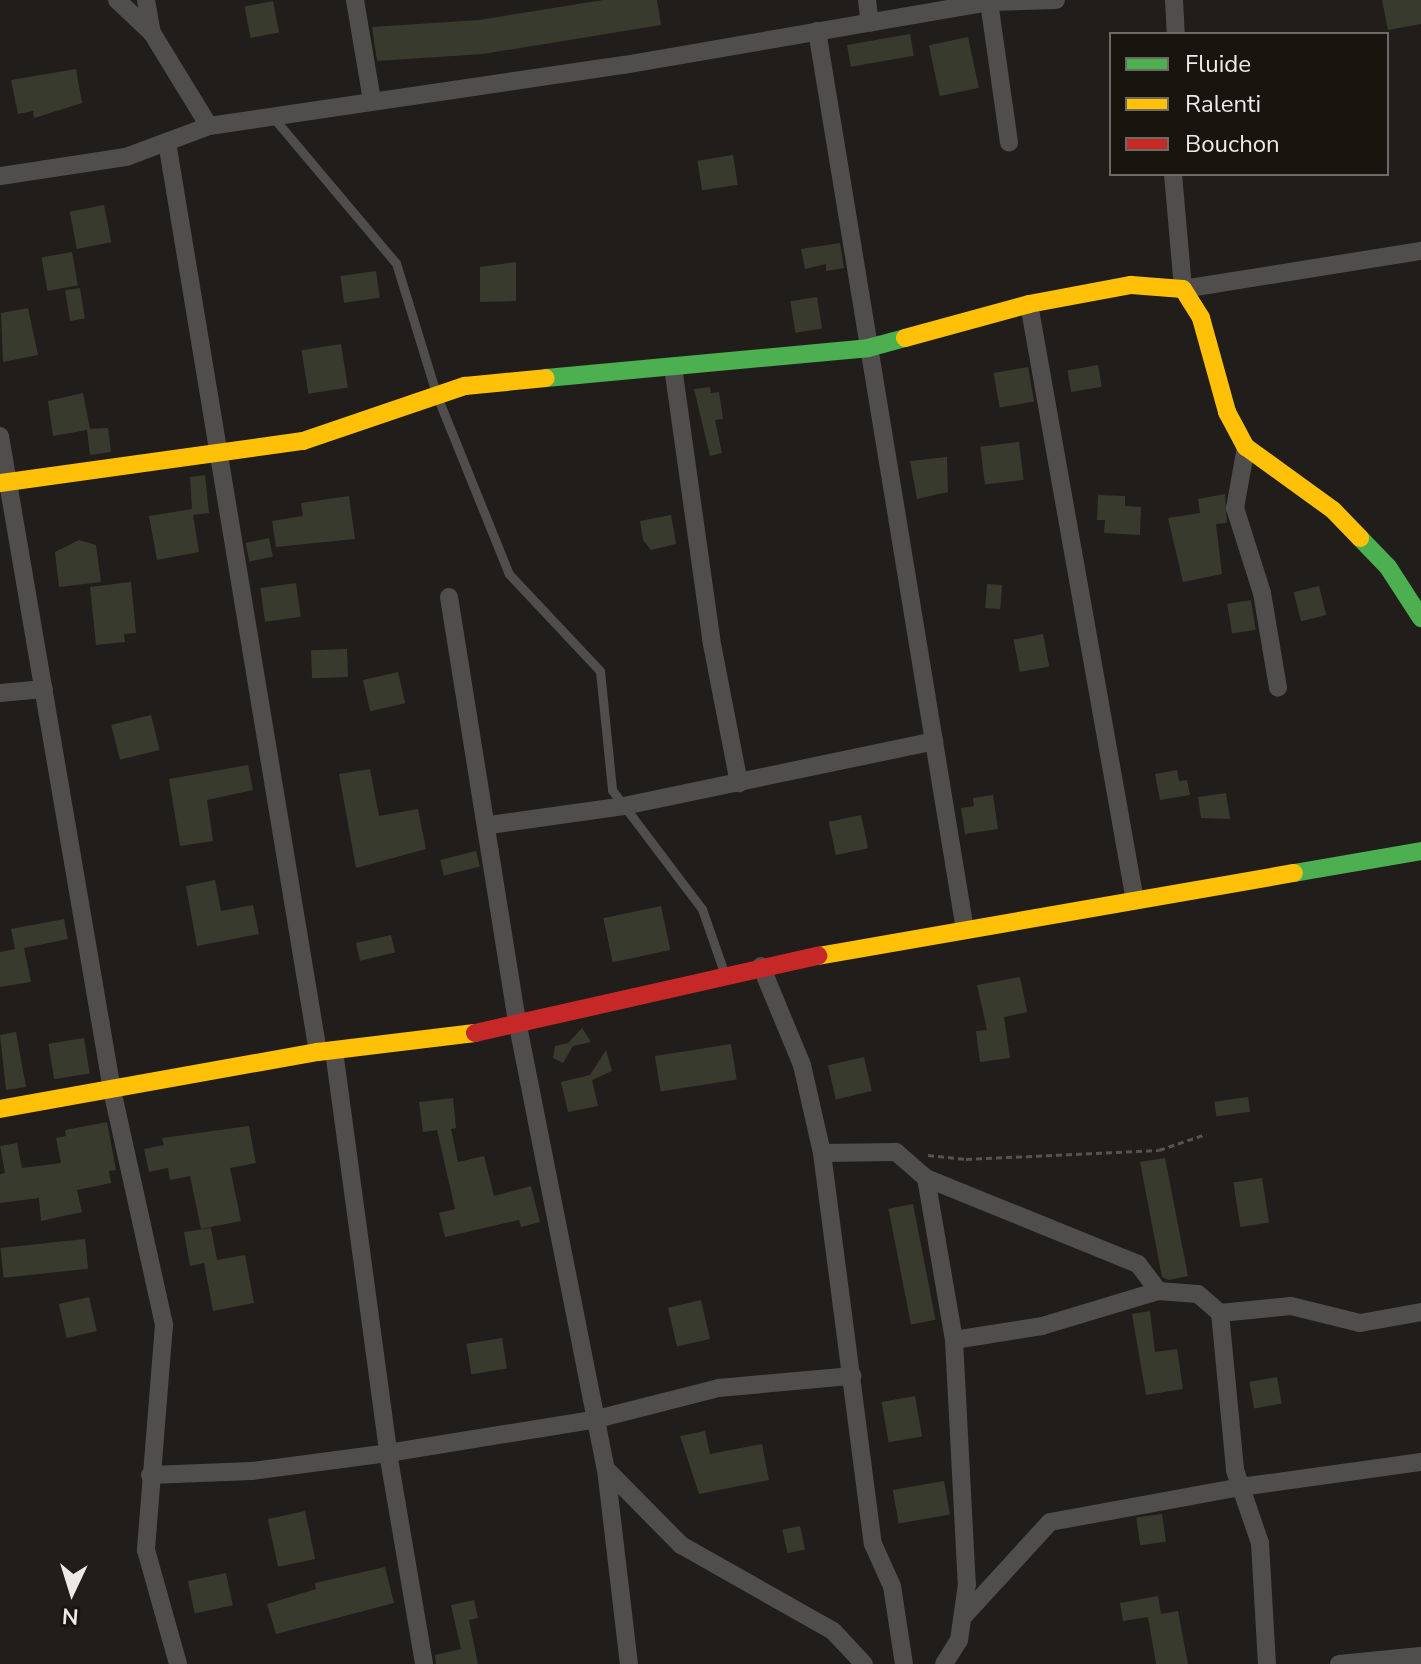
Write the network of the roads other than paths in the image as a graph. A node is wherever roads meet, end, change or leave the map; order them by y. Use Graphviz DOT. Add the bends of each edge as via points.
graph roads {
  1 [pos="117,0"];
  2 [pos="146,0"];
  3 [pos="355,0"];
  4 [pos="867,0"];
  5 [pos="1056,0"];
  6 [pos="1174,0"];
  7 [pos="989,2"];
  8 [pos="870,23"];
  9 [pos="817,31"];
  10 [pos="1176,32"];
  11 [pos="152,33"];
  12 [pos="372,101"];
  13 [pos="272,116"];
  14 [pos="209,126"];
  15 [pos="167,142"];
  16 [pos="1009,143"];
  17 [pos="0,176"];
  18 [pos="1173,176"];
  19 [pos="1421,251"];
  20 [pos="1183,289"];
  21 [pos="1029,304"];
  22 [pos="868,348"];
  23 [pos="673,367"];
  24 [pos="437,396"];
  25 [pos="0,436"];
  26 [pos="1246,447"];
  27 [pos="221,454"];
  28 [pos="5,482"];
  29 [pos="449,597"];
  30 [pos="1421,618"];
  31 [pos="1278,688"];
  32 [pos="44,689"];
  33 [pos="0,693"];
  34 [pos="934,741"];
  35 [pos="739,783"];
  36 [pos="624,806"];
  37 [pos="489,825"];
  38 [pos="1421,851"];
  39 [pos="1135,901"];
  40 [pos="965,930"];
  41 [pos="761,966"];
  42 [pos="725,974"];
  43 [pos="518,1026"];
  44 [pos="326,1051"];
  45 [pos="112,1090"];
  46 [pos="0,1109"];
  47 [pos="822,1153"];
  48 [pos="926,1178"];
  49 [pos="1158,1291"];
  50 [pos="1421,1312"];
  51 [pos="1220,1313"];
  52 [pos="954,1340"];
  53 [pos="852,1376"];
  54 [pos="597,1419"];
  55 [pos="388,1453"];
  56 [pos="1421,1462"];
  57 [pos="606,1469"];
  58 [pos="150,1475"];
  59 [pos="1241,1487"];
  60 [pos="963,1617"];
  61 [pos="1421,1656"];
  62 [pos="178,1664"];
  63 [pos="424,1664"];
  64 [pos="629,1664"];
  65 [pos="864,1664"];
  66 [pos="904,1664"];
  67 [pos="944,1664"];
  68 [pos="1267,1664"];
  69 [pos="1339,1664"];
  1 -- 11 [label="street"];
  2 -- 11 [label="street"];
  3 -- 12 [label="street"];
  4 -- 8 [label="street"];
  5 -- 7 [label="street"];
  6 -- 10 [label="street"];
  7 -- 8 [label="street"];
  7 -- 16 [label="street"];
  8 -- 9 [label="street"];
  9 -- 12 [label="street"];
  9 -- 22 [label="street"];
  11 -- 14 [label="street"];
  12 -- 13 [label="street"];
  13 -- 14 [label="street"];
  13 -- 24 [label="lane" via="396,263"];
  14 -- 15 [label="street"];
  15 -- 17 [label="street" via="126,157"];
  15 -- 27 [label="street"];
  18 -- 20 [label="street"];
  19 -- 20 [label="street"];
  20 -- 21 [label="street" via="1131,285"];
  20 -- 26 [label="street" via="1201,318 1227,412"];
  21 -- 22 [label="street"];
  21 -- 39 [label="street"];
  22 -- 23 [label="street"];
  22 -- 34 [label="street"];
  23 -- 24 [label="street" via="465,386"];
  23 -- 35 [label="street" via="711,639"];
  24 -- 27 [label="street" via="303,441"];
  24 -- 36 [label="lane" via="509,574 600,671 612,790"];
  25 -- 28 [label="street"];
  26 -- 30 [label="street" via="1333,510 1388,567"];
  26 -- 31 [label="street" via="1235,508 1262,593"];
  27 -- 28 [label="street"];
  27 -- 44 [label="street"];
  28 -- 32 [label="street"];
  29 -- 37 [label="street"];
  32 -- 33 [label="street"];
  32 -- 45 [label="street"];
  34 -- 35 [label="street"];
  34 -- 40 [label="street"];
  35 -- 36 [label="street"];
  36 -- 37 [label="street"];
  36 -- 42 [label="lane" via="702,909"];
  37 -- 43 [label="street"];
  38 -- 39 [label="street"];
  39 -- 40 [label="street"];
  40 -- 41 [label="street"];
  41 -- 42 [label="street"];
  41 -- 47 [label="street" via="802,1065"];
  42 -- 43 [label="street"];
  43 -- 44 [label="street" via="392,1047"];
  43 -- 54 [label="street"];
  44 -- 45 [label="street"];
  44 -- 55 [label="street"];
  45 -- 46 [label="street"];
  45 -- 58 [label="street" via="164,1325 164,1370"];
  47 -- 48 [label="street" via="896,1152"];
  47 -- 53 [label="street"];
  48 -- 49 [label="street" via="1138,1264"];
  48 -- 52 [label="street"];
  49 -- 51 [label="street" via="1198,1294"];
  49 -- 52 [label="street" via="1042,1326"];
  50 -- 51 [label="street" via="1360,1323 1291,1306"];
  51 -- 59 [label="street"];
  52 -- 60 [label="street" via="967,1584"];
  53 -- 54 [label="street" via="719,1388"];
  53 -- 66 [label="street" via="873,1544 892,1586"];
  54 -- 55 [label="street"];
  54 -- 57 [label="street"];
  55 -- 58 [label="street" via="252,1471"];
  55 -- 63 [label="street"];
  56 -- 59 [label="street"];
  57 -- 64 [label="street"];
  57 -- 65 [label="street" via="681,1545 833,1631"];
  58 -- 62 [label="street" via="146,1550"];
  59 -- 60 [label="street" via="1050,1522"];
  59 -- 68 [label="street" via="1260,1543"];
  60 -- 67 [label="street" via="959,1640"];
  61 -- 69 [label="street"];
}
